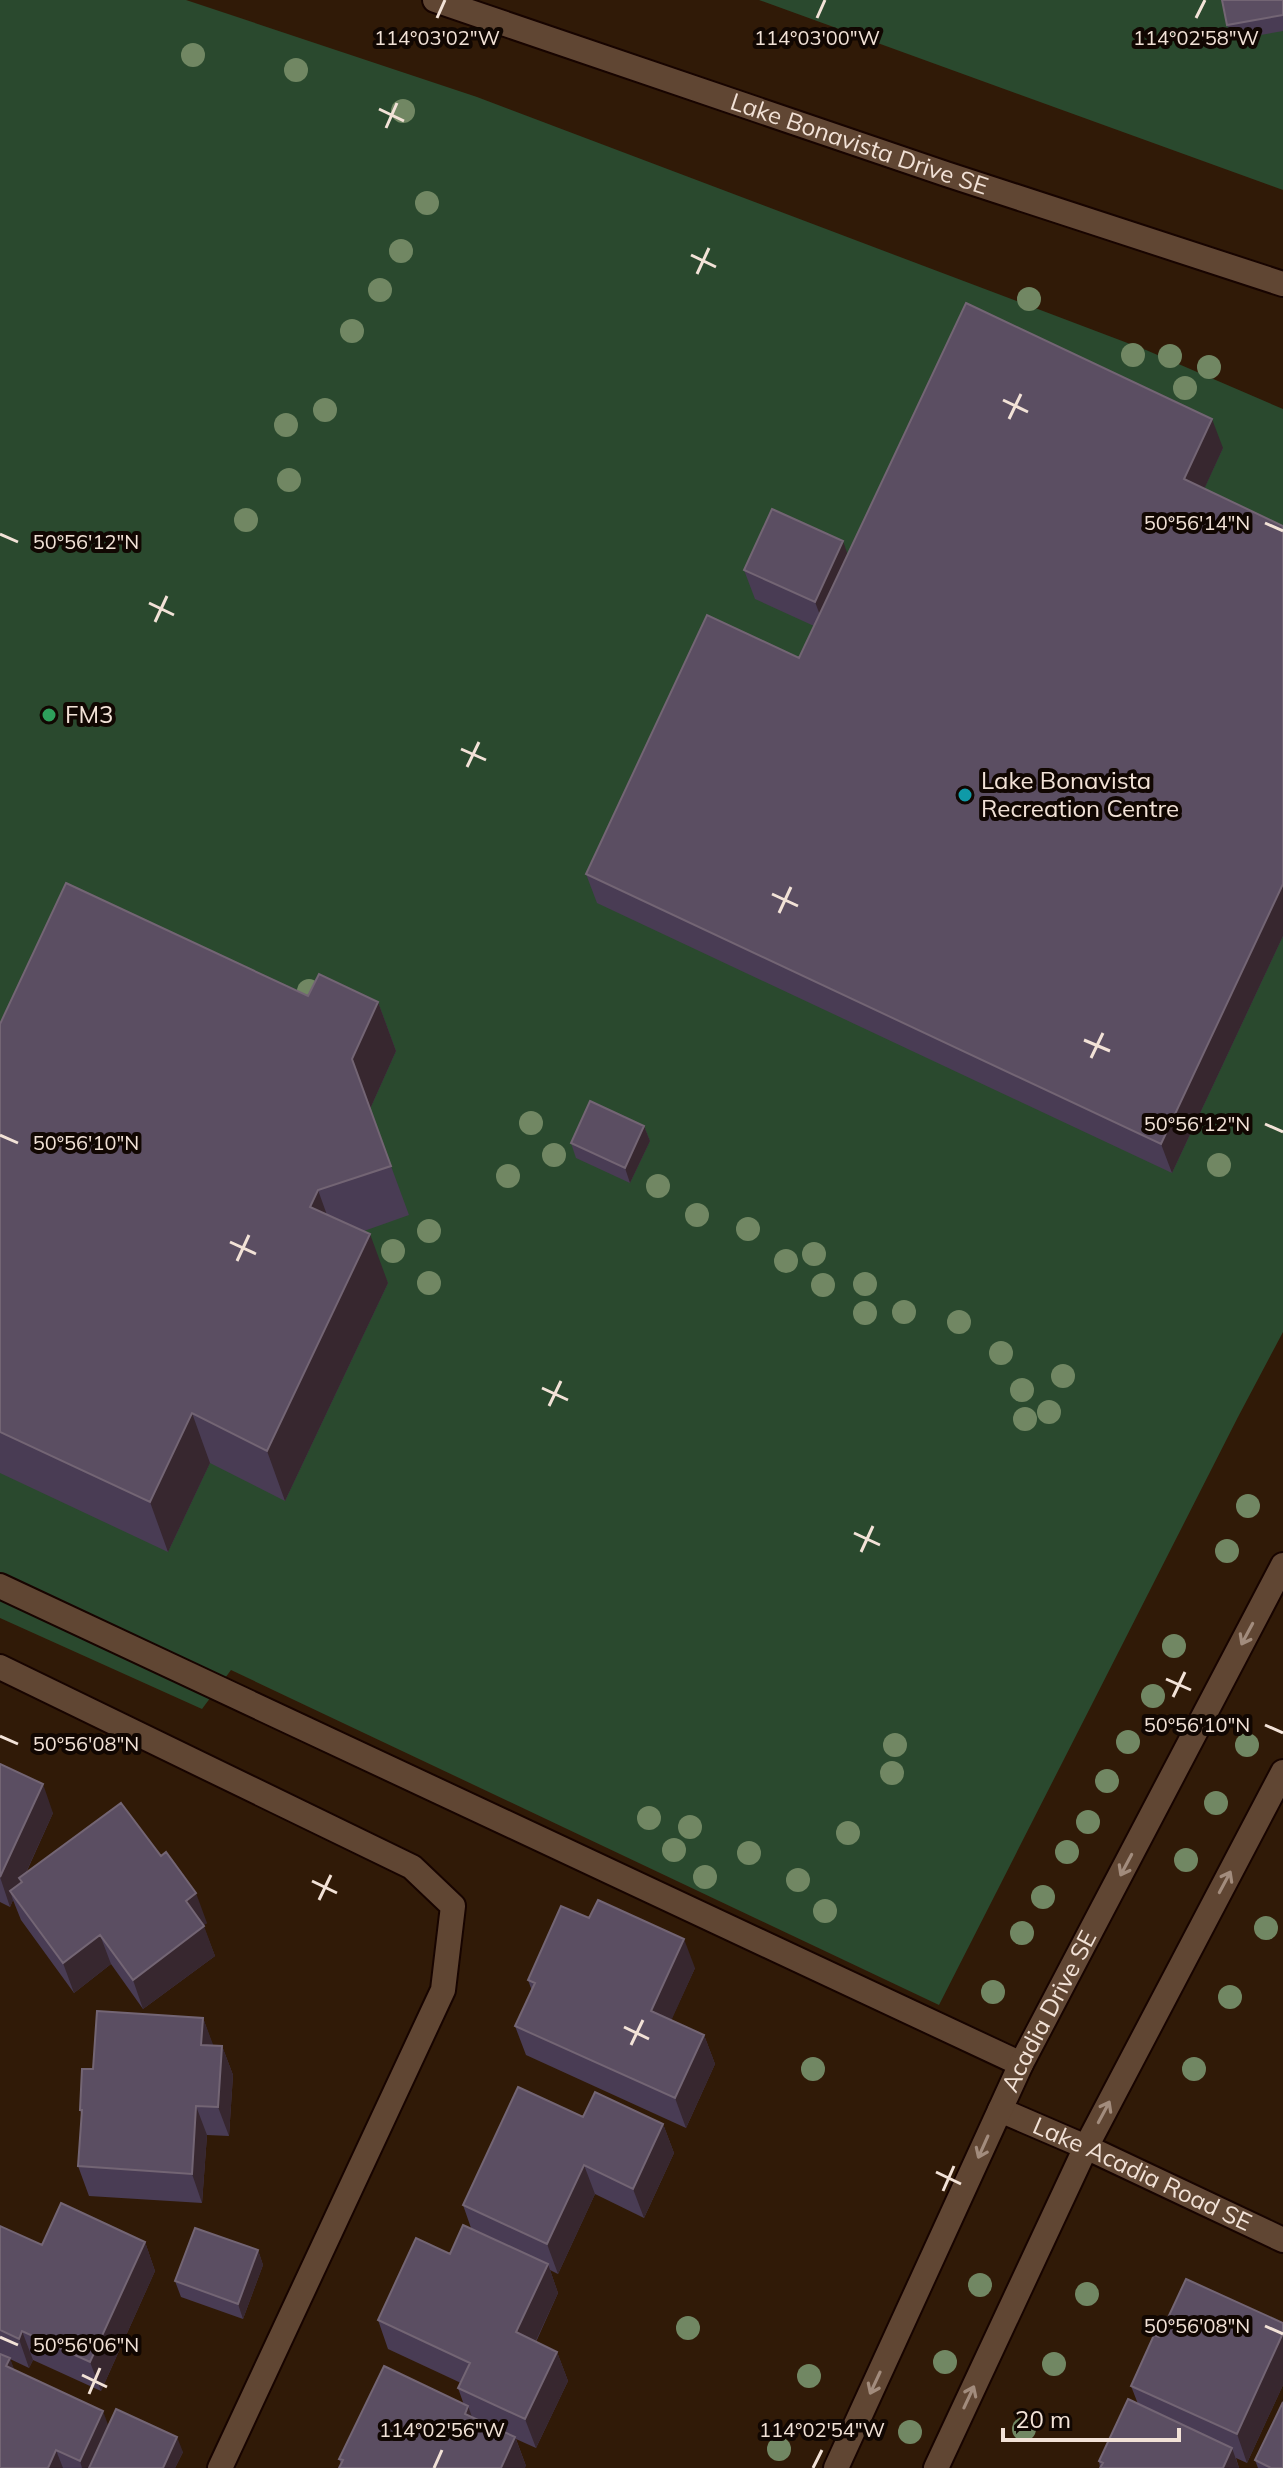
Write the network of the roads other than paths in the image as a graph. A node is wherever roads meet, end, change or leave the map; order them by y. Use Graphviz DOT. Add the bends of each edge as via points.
graph roads {
  1 [pos="435,0"];
  2 [pos="1283,284"];
  3 [pos="1283,1565"];
  4 [pos="0,1586"];
  5 [pos="0,1667"];
  6 [pos="1283,1772"];
  7 [pos="1021,2064"];
  8 [pos="1000,2110"];
  9 [pos="1086,2147"];
  10 [pos="1283,2240"];
  11 [pos="220,2468"];
  12 [pos="836,2468"];
  13 [pos="936,2468"];
  1 -- 2 [label="street, Lake Bonavista Drive SE"];
  3 -- 7 [label="street, Acadia Drive SE, one-way"];
  4 -- 7 [label="street"];
  5 -- 11 [label="street" via="412,1867 453,1906 443,1990"];
  9 -- 6 [label="street, one-way"];
  7 -- 8 [label="street, Acadia Drive SE"];
  8 -- 9 [label="street, Lake Acadia Road SE"];
  8 -- 12 [label="street, Acadia Drive SE, one-way"];
  9 -- 10 [label="street, Lake Acadia Road SE"];
  13 -- 9 [label="street, one-way"];
}
